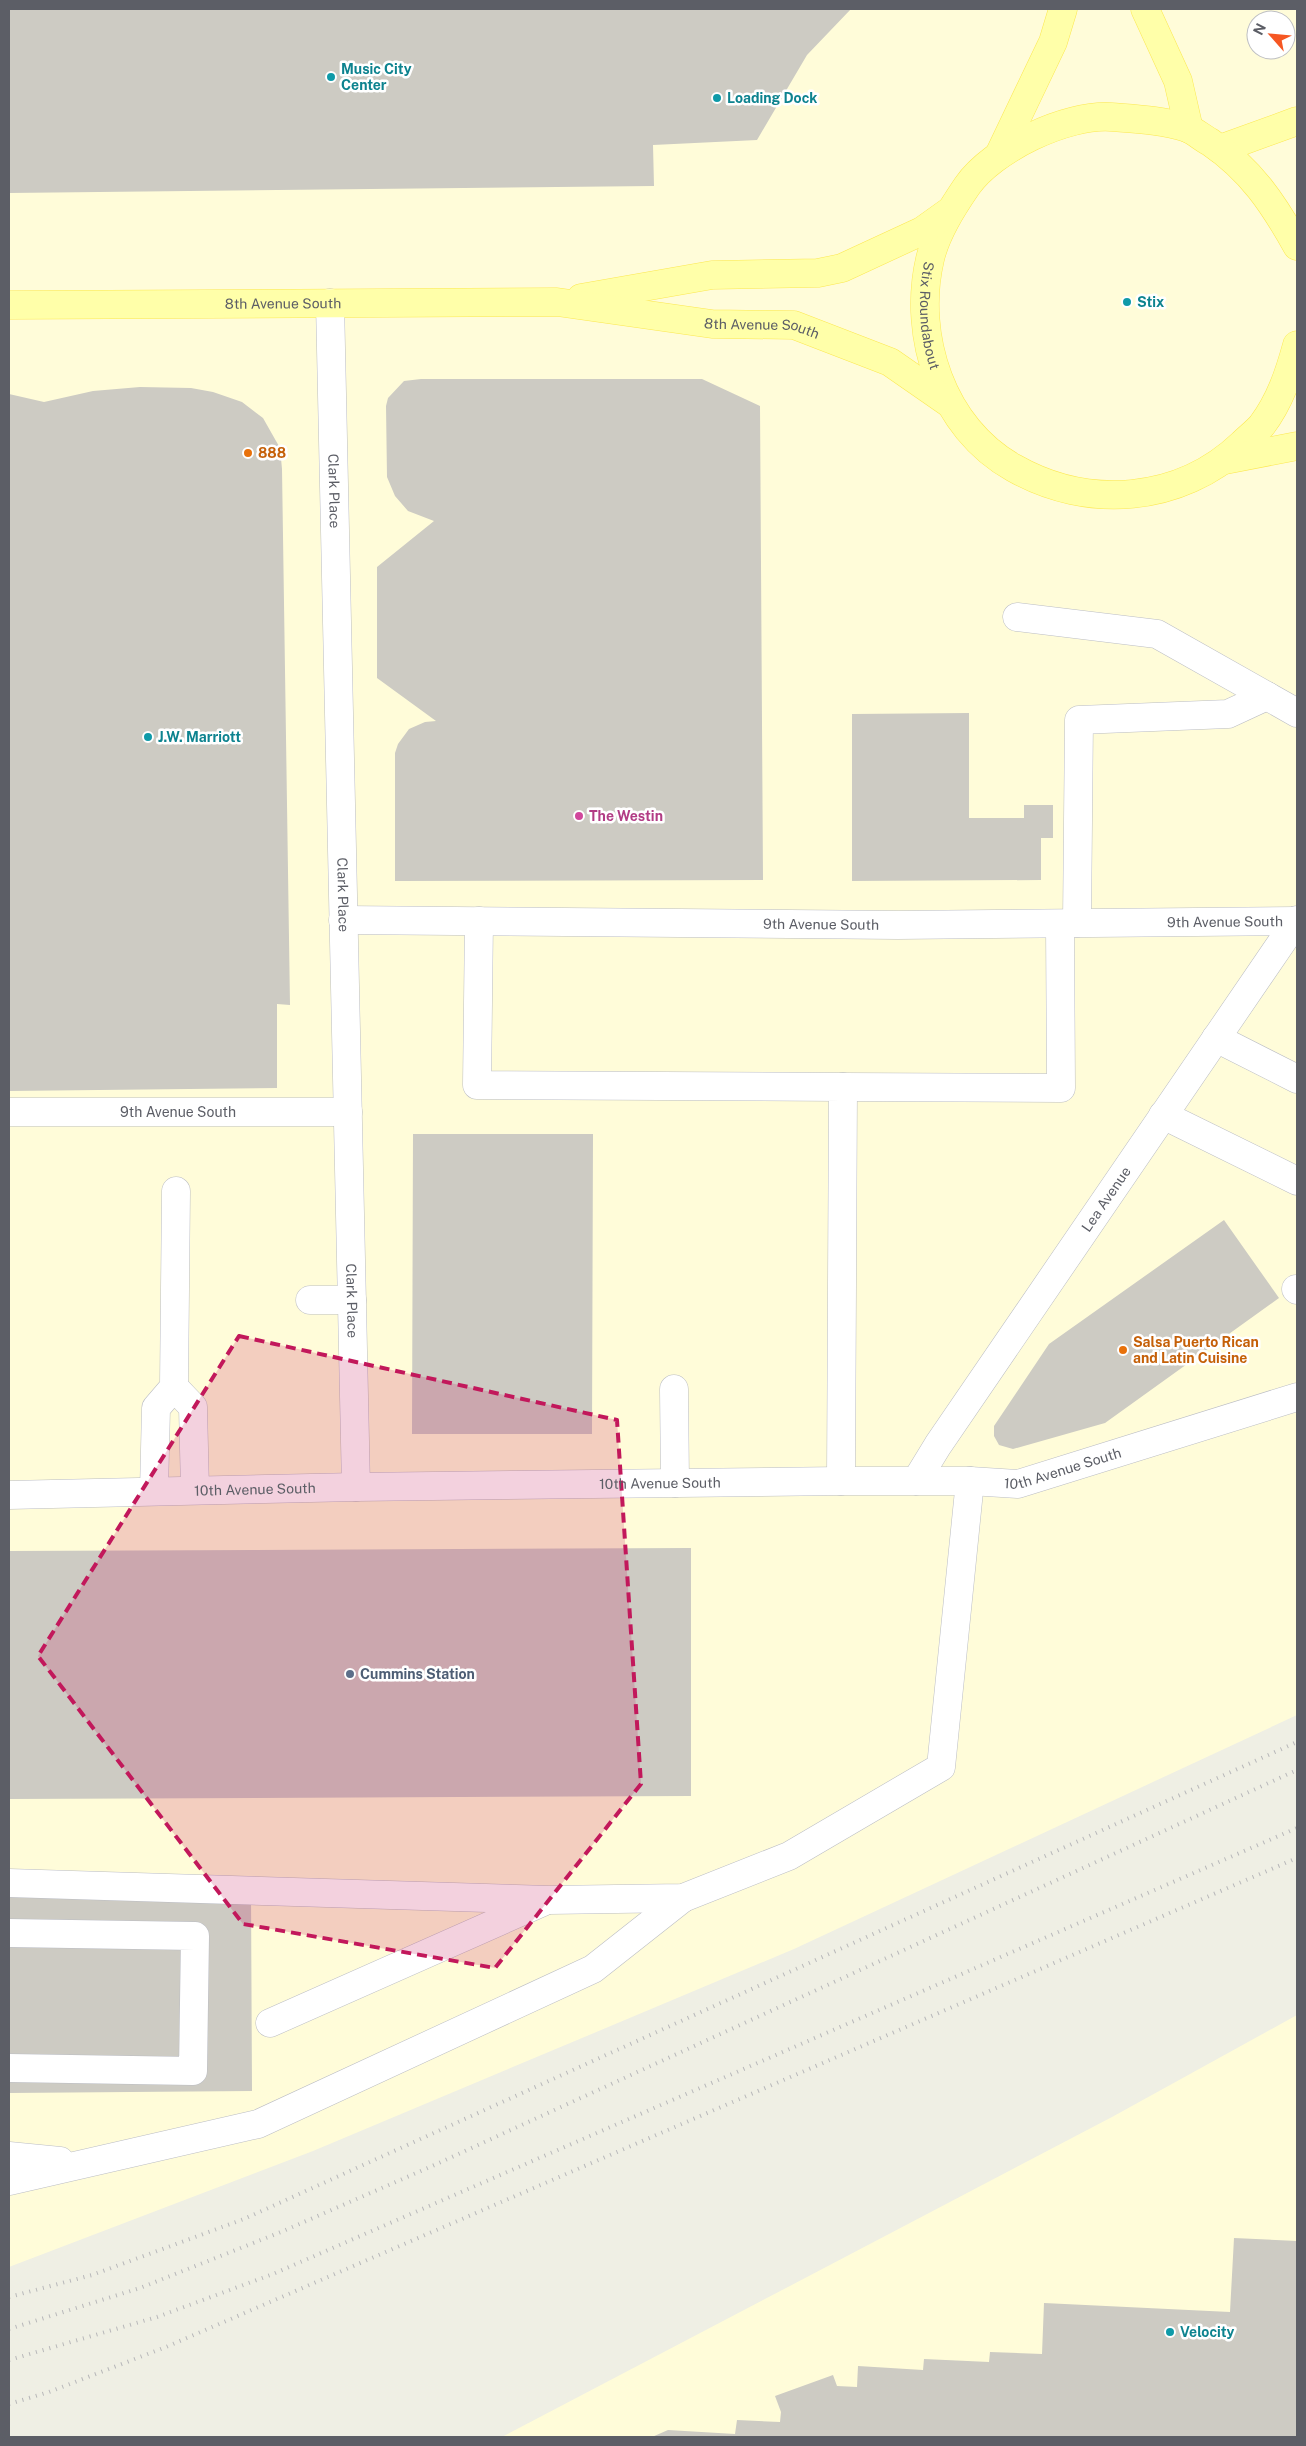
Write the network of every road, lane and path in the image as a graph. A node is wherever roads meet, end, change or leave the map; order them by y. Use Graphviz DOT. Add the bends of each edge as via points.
graph roads {
  1 [pos="1063,9"];
  2 [pos="1145,9"];
  3 [pos="1297,121"];
  4 [pos="1189,129"];
  5 [pos="1220,149"];
  6 [pos="1000,155"];
  7 [pos="950,211"];
  8 [pos="1297,246"];
  9 [pos="556,302"];
  10 [pos="330,303"];
  11 [pos="9,305"];
  12 [pos="1297,345"];
  13 [pos="950,404"];
  14 [pos="1297,446"];
  15 [pos="1224,460"];
  16 [pos="1016,617"];
  17 [pos="1267,696"];
  18 [pos="1297,712"];
  19 [pos="343,920"];
  20 [pos="479,921"];
  21 [pos="1297,921"];
  22 [pos="1068,923"];
  23 [pos="1216,1038"];
  24 [pos="1297,1078"];
  25 [pos="844,1087"];
  26 [pos="9,1112"];
  27 [pos="348,1112"];
  28 [pos="1163,1115"];
  29 [pos="1297,1181"];
  30 [pos="176,1191"];
  31 [pos="310,1300"];
  32 [pos="352,1300"];
  33 [pos="174,1387"];
  34 [pos="674,1389"];
  35 [pos="1297,1397"];
  36 [pos="916,1480"];
  37 [pos="841,1481"];
  38 [pos="970,1481"];
  39 [pos="675,1483"];
  40 [pos="356,1487"];
  41 [pos="195,1490"];
  42 [pos="154,1491"];
  43 [pos="9,1494"];
  44 [pos="9,1883"];
  45 [pos="683,1898"];
  46 [pos="549,1900"];
  47 [pos="9,1933"];
  48 [pos="270,2023"];
  49 [pos="9,2068"];
  50 [pos="9,2156"];
  51 [pos="84,2164"];
  52 [pos="9,2181"];
  1 -- 6 [label="main road" via="1053,42"];
  2 -- 4 [label="main road" via="1178,81"];
  3 -- 5 [label="main road"];
  4 -- 5 [label="main road, Stix Roundabout"];
  4 -- 6 [label="main road, Stix Roundabout" via="1156,121 1101,116 1048,128"];
  5 -- 8 [label="main road, Stix Roundabout" via="1242,166 1271,200"];
  6 -- 7 [label="main road, Stix Roundabout" via="972,180"];
  7 -- 9 [label="main road, 8th Avenue South" via="922,231 842,268 818,273 712,275"];
  7 -- 13 [label="main road, Stix Roundabout" via="930,257 924,307 930,357"];
  9 -- 10 [label="main road, 8th Avenue South"];
  9 -- 13 [label="main road, 8th Avenue South" via="712,324 794,325 890,362"];
  10 -- 11 [label="main road, 8th Avenue South"];
  10 -- 19 [label="street, Clark Place"];
  12 -- 15 [label="main road, Stix Roundabout" via="1287,382 1261,425"];
  13 -- 15 [label="main road, Stix Roundabout" via="977,439 1012,468 1062,488 1097,496 1142,494 1185,482"];
  14 -- 15 [label="main road"];
  16 -- 17 [label="street" via="1157,634"];
  17 -- 18 [label="street"];
  17 -- 22 [label="street" via="1228,714 1079,720"];
  19 -- 20 [label="street, 9th Avenue South"];
  19 -- 27 [label="street, Clark Place"];
  20 -- 22 [label="street, 9th Avenue South" via="898,925"];
  20 -- 25 [label="street" via="477,1085"];
  21 -- 22 [label="street, 9th Avenue South"];
  21 -- 23 [label="street, Lea Avenue"];
  22 -- 25 [label="street" via="1061,1088"];
  23 -- 24 [label="street"];
  23 -- 28 [label="street, Lea Avenue"];
  25 -- 37 [label="street"];
  26 -- 27 [label="street, 9th Avenue South"];
  27 -- 32 [label="street, Clark Place"];
  28 -- 29 [label="street"];
  28 -- 36 [label="street, Lea Avenue"];
  30 -- 33 [label="street"];
  31 -- 32 [label="street"];
  32 -- 40 [label="street, Clark Place"];
  33 -- 41 [label="street" via="193,1407"];
  33 -- 42 [label="street" via="156,1408"];
  34 -- 39 [label="street"];
  35 -- 38 [label="street, 10th Avenue South" via="1018,1484"];
  36 -- 37 [label="street, 10th Avenue South"];
  36 -- 38 [label="street, 10th Avenue South"];
  37 -- 39 [label="street, 10th Avenue South"];
  38 -- 45 [label="street" via="941,1767 789,1856"];
  39 -- 40 [label="street, 10th Avenue South"];
  40 -- 41 [label="street, 10th Avenue South"];
  41 -- 42 [label="street, 10th Avenue South"];
  42 -- 43 [label="street, 10th Avenue South"];
  44 -- 46 [label="street"];
  45 -- 46 [label="street"];
  45 -- 51 [label="street" via="593,1969 258,2124"];
  46 -- 48 [label="street"];
  47 -- 49 [label="street" via="195,1936 193,2071"];
  50 -- 51 [label="street"];
  51 -- 52 [label="street"];
}
